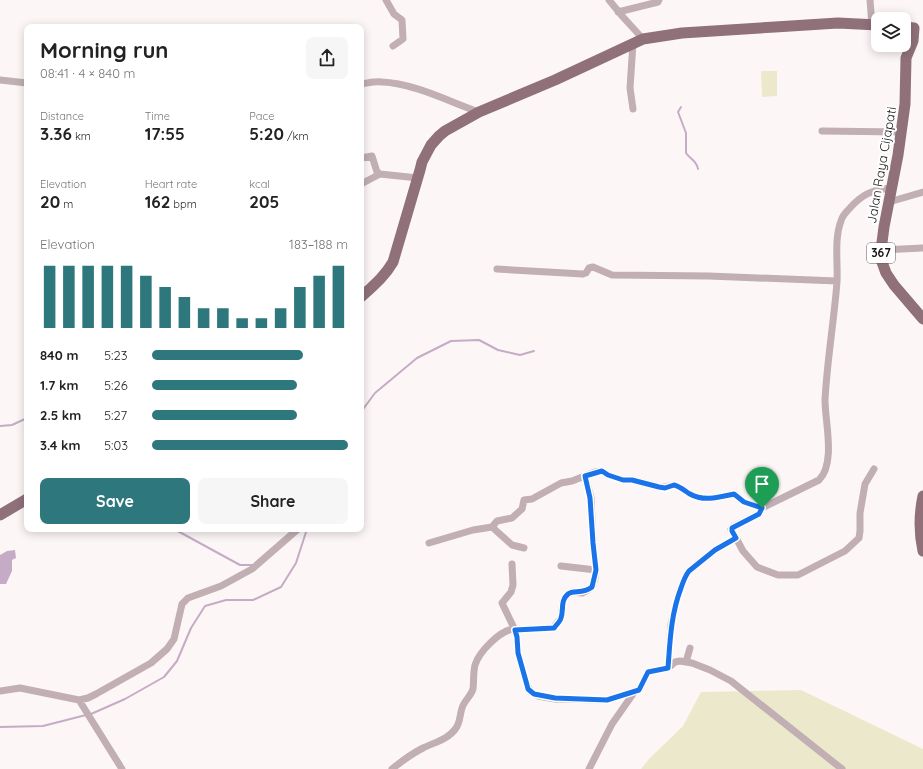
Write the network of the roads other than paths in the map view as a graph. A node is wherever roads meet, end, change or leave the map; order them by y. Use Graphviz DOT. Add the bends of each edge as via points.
graph roads {
  1 [pos="386,0"];
  2 [pos="609,0"];
  3 [pos="659,0"];
  4 [pos="870,0"];
  5 [pos="618,12"];
  6 [pos="872,12"];
  7 [pos="871,25"];
  8 [pos="914,28"];
  9 [pos="638,41"];
  10 [pos="393,46"];
  11 [pos="0,80"];
  12 [pos="24,83"];
  13 [pos="364,84"];
  14 [pos="633,109"];
  15 [pos="479,112"];
  16 [pos="822,131"];
  17 [pos="896,132"];
  18 [pos="364,157"];
  19 [pos="380,174"];
  20 [pos="418,178"];
  21 [pos="364,182"];
  22 [pos="891,188"];
  23 [pos="923,192"];
  24 [pos="889,202"];
  25 [pos="923,248"];
  26 [pos="881,250"];
  27 [pos="497,269"];
  28 [pos="837,281"];
  29 [pos="364,294"];
  30 [pos="923,319"];
  31 [pos="874,469"];
  32 [pos="585,476"];
  33 [pos="923,496"];
  34 [pos="24,501"];
  35 [pos="762,508"];
  36 [pos="0,515"];
  37 [pos="492,527"];
  38 [pos="295,532"];
  39 [pos="736,538"];
  40 [pos="429,544"];
  41 [pos="524,548"];
  42 [pos="923,551"];
  43 [pos="512,564"];
  44 [pos="561,566"];
  45 [pos="596,570"];
  46 [pos="514,629"];
  47 [pos="690,648"];
  48 [pos="686,662"];
  49 [pos="668,668"];
  50 [pos="0,691"];
  51 [pos="635,691"];
  52 [pos="79,700"];
  53 [pos="122,769"];
  54 [pos="392,769"];
  55 [pos="589,769"];
  56 [pos="842,769"];
  1 -- 10 [label="street" via="403,24 403,39"];
  2 -- 5 [label="street"];
  3 -- 5 [label="street"];
  4 -- 6 [label="street"];
  5 -- 9 [label="street"];
  7 -- 9 [label="main road" via="838,23 682,33"];
  8 -- 17 [label="main road, Jalan Raya Cijapati / 367" via="914,37 905,65 906,94"];
  9 -- 14 [label="street" via="630,88"];
  9 -- 15 [label="main road"];
  11 -- 12 [label="street"];
  13 -- 15 [label="street" via="382,82 405,86"];
  15 -- 20 [label="main road" via="439,136 422,162"];
  16 -- 17 [label="street"];
  17 -- 22 [label="main road, Jalan Raya Cijapati / 367" via="898,155"];
  18 -- 19 [label="street" via="372,156"];
  19 -- 20 [label="street"];
  19 -- 21 [label="street"];
  20 -- 29 [label="main road" via="393,262 389,270"];
  22 -- 24 [label="main road, Jalan Raya Cijapati / 367"];
  22 -- 28 [label="street" via="865,194 841,220 838,230"];
  23 -- 24 [label="street"];
  24 -- 26 [label="main road, Jalan Raya Cijapati / 367"];
  25 -- 26 [label="street"];
  26 -- 30 [label="main road, Jalan Raya Cijapati / 367" via="886,273"];
  27 -- 28 [label="street" via="583,274 594,267 612,275"];
  28 -- 35 [label="street" via="825,401 828,426 827,468 819,480"];
  31 -- 39 [label="street" via="865,484 858,538 845,551 798,575 778,575 757,567"];
  32 -- 35 [label="street" via="602,471 623,480 659,487 674,485 691,495 703,498 734,494 744,502"];
  32 -- 37 [label="street" via="561,483 532,499 524,500 522,509 516,516 497,521"];
  32 -- 45 [label="street" via="590,498"];
  33 -- 42 [label="main road" via="919,520"];
  34 -- 36 [label="main road"];
  35 -- 39 [label="street" via="759,514 732,528"];
  37 -- 40 [label="street" via="473,530"];
  37 -- 41 [label="street" via="512,545"];
  38 -- 52 [label="street" via="252,569 221,586 188,598 182,604 174,639 151,663 96,694"];
  39 -- 49 [label="street" via="715,550 686,575 671,624"];
  43 -- 46 [label="street" via="513,585 502,603"];
  44 -- 45 [label="street"];
  45 -- 46 [label="street" via="593,585 588,590 582,593 572,592 565,598 561,618 554,628"];
  46 -- 51 [label="street" via="528,689 534,694 555,698 607,700"];
  46 -- 54 [label="street" via="508,629 500,635 479,657 473,689 464,703 456,729 438,742 404,759"];
  47 -- 48 [label="street"];
  48 -- 49 [label="street" via="675,662"];
  48 -- 56 [label="street" via="731,681"];
  49 -- 51 [label="street" via="648,672 639,690"];
  50 -- 52 [label="street" via="20,688"];
  51 -- 55 [label="street" via="612,724"];
  52 -- 53 [label="street"];
}
